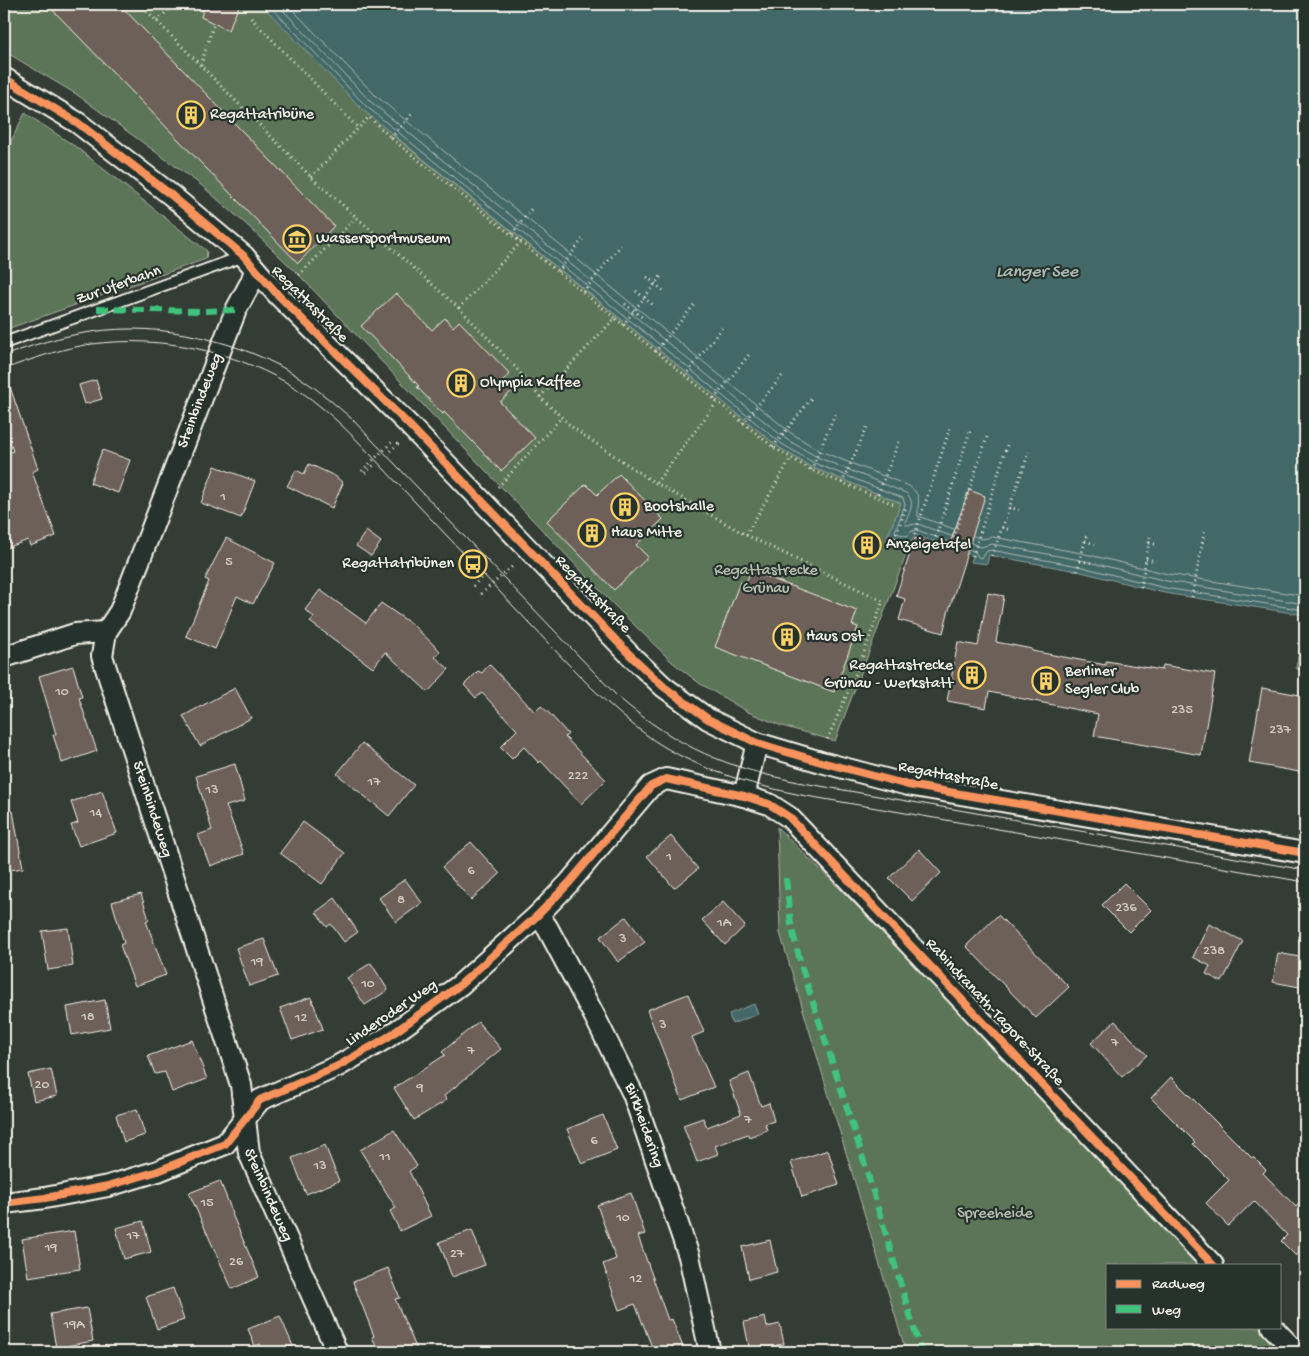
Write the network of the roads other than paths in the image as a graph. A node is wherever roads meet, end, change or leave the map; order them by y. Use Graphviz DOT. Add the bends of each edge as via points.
graph roads {
  1 [pos="4,78"];
  2 [pos="249,263"];
  3 [pos="4,343"];
  4 [pos="106,632"];
  5 [pos="4,657"];
  6 [pos="757,743"];
  7 [pos="744,796"];
  8 [pos="1305,853"];
  9 [pos="538,915"];
  10 [pos="245,1118"];
  11 [pos="4,1203"];
  12 [pos="1212,1264"];
  13 [pos="1273,1328"];
  14 [pos="337,1352"];
  15 [pos="710,1352"];
  16 [pos="1296,1352"];
  1 -- 2 [label="street, Regattastraße" via="78,123 171,195"];
  2 -- 3 [label="lane, Zur Uferbahn"];
  2 -- 4 [label="street, Steinbindeweg" via="252,282 236,310 120,611"];
  2 -- 6 [label="street, Regattastraße" via="630,655 664,687 708,719"];
  4 -- 5 [label="street" via="74,634"];
  4 -- 10 [label="street, Steinbindeweg" via="102,656 241,1084"];
  6 -- 7 [label="street"];
  6 -- 8 [label="street, Regattastraße" via="908,785"];
  7 -- 9 [label="street, Linderoder Weg" via="666,779 651,786"];
  7 -- 12 [label="street, Rabindranath-Tagore-Straße" via="769,804 789,816"];
  9 -- 10 [label="street, Linderoder Weg" via="460,985 388,1037 338,1066 260,1100"];
  9 -- 15 [label="street, Birkheidering" via="591,1009 633,1094 689,1256"];
  10 -- 11 [label="street, Linderoder Weg" via="225,1144 158,1172 54,1197"];
  10 -- 14 [label="street, Steinbindeweg" via="249,1153"];
  13 -- 16 [label="street"];
}
